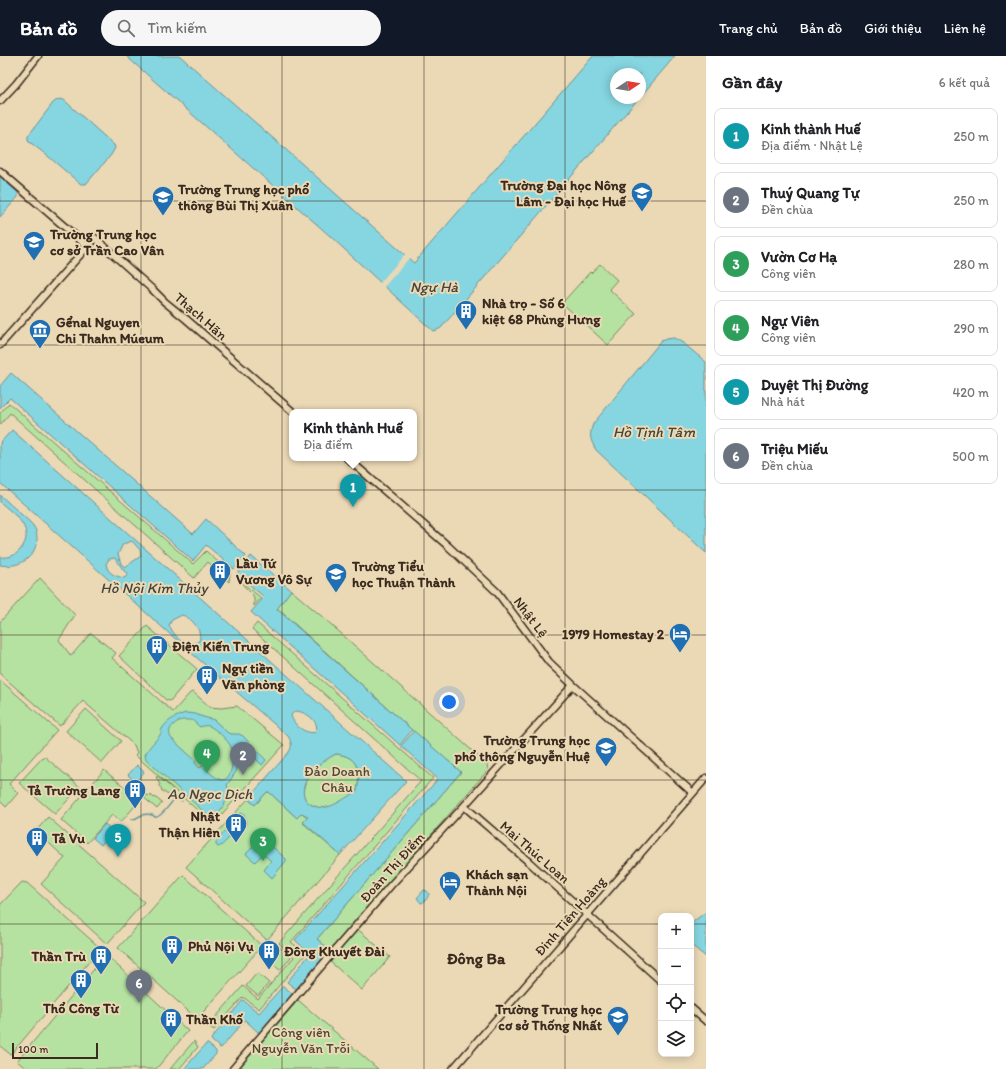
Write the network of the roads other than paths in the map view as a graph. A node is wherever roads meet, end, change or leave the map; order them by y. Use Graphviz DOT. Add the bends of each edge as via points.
graph roads {
  1 [pos="38,56"];
  2 [pos="0,101"];
  3 [pos="0,171"];
  4 [pos="87,246"];
  5 [pos="0,345"];
  6 [pos="290,409"];
  7 [pos="350,461"];
  8 [pos="573,685"];
  9 [pos="706,778"];
  10 [pos="693,793"];
  11 [pos="464,806"];
  12 [pos="587,914"];
  13 [pos="658,978"];
  14 [pos="694,1011"];
  15 [pos="706,1021"];
  16 [pos="233,1069"];
  17 [pos="453,1069"];
  1 -- 2 [label="street"];
  3 -- 4 [label="street"];
  4 -- 5 [label="street"];
  4 -- 6 [label="street, Thạch Hãn" via="94,238"];
  7 -- 8 [label="street, Nhật Lệ" via="497,592 549,662"];
  8 -- 10 [label="street, Nhật Lệ"];
  8 -- 11 [label="street, Đoàn Thị Điểm"];
  9 -- 10 [label="street, Đinh Tiên Hoàng"];
  10 -- 12 [label="street, Đinh Tiên Hoàng"];
  11 -- 12 [label="street, Mai Thúc Loan"];
  11 -- 16 [label="street, Đoàn Thị Điểm" via="391,885"];
  12 -- 13 [label="street, Mai Thúc Loan"];
  12 -- 17 [label="street, Đinh Tiên Hoàng"];
  14 -- 15 [label="street"];
}
